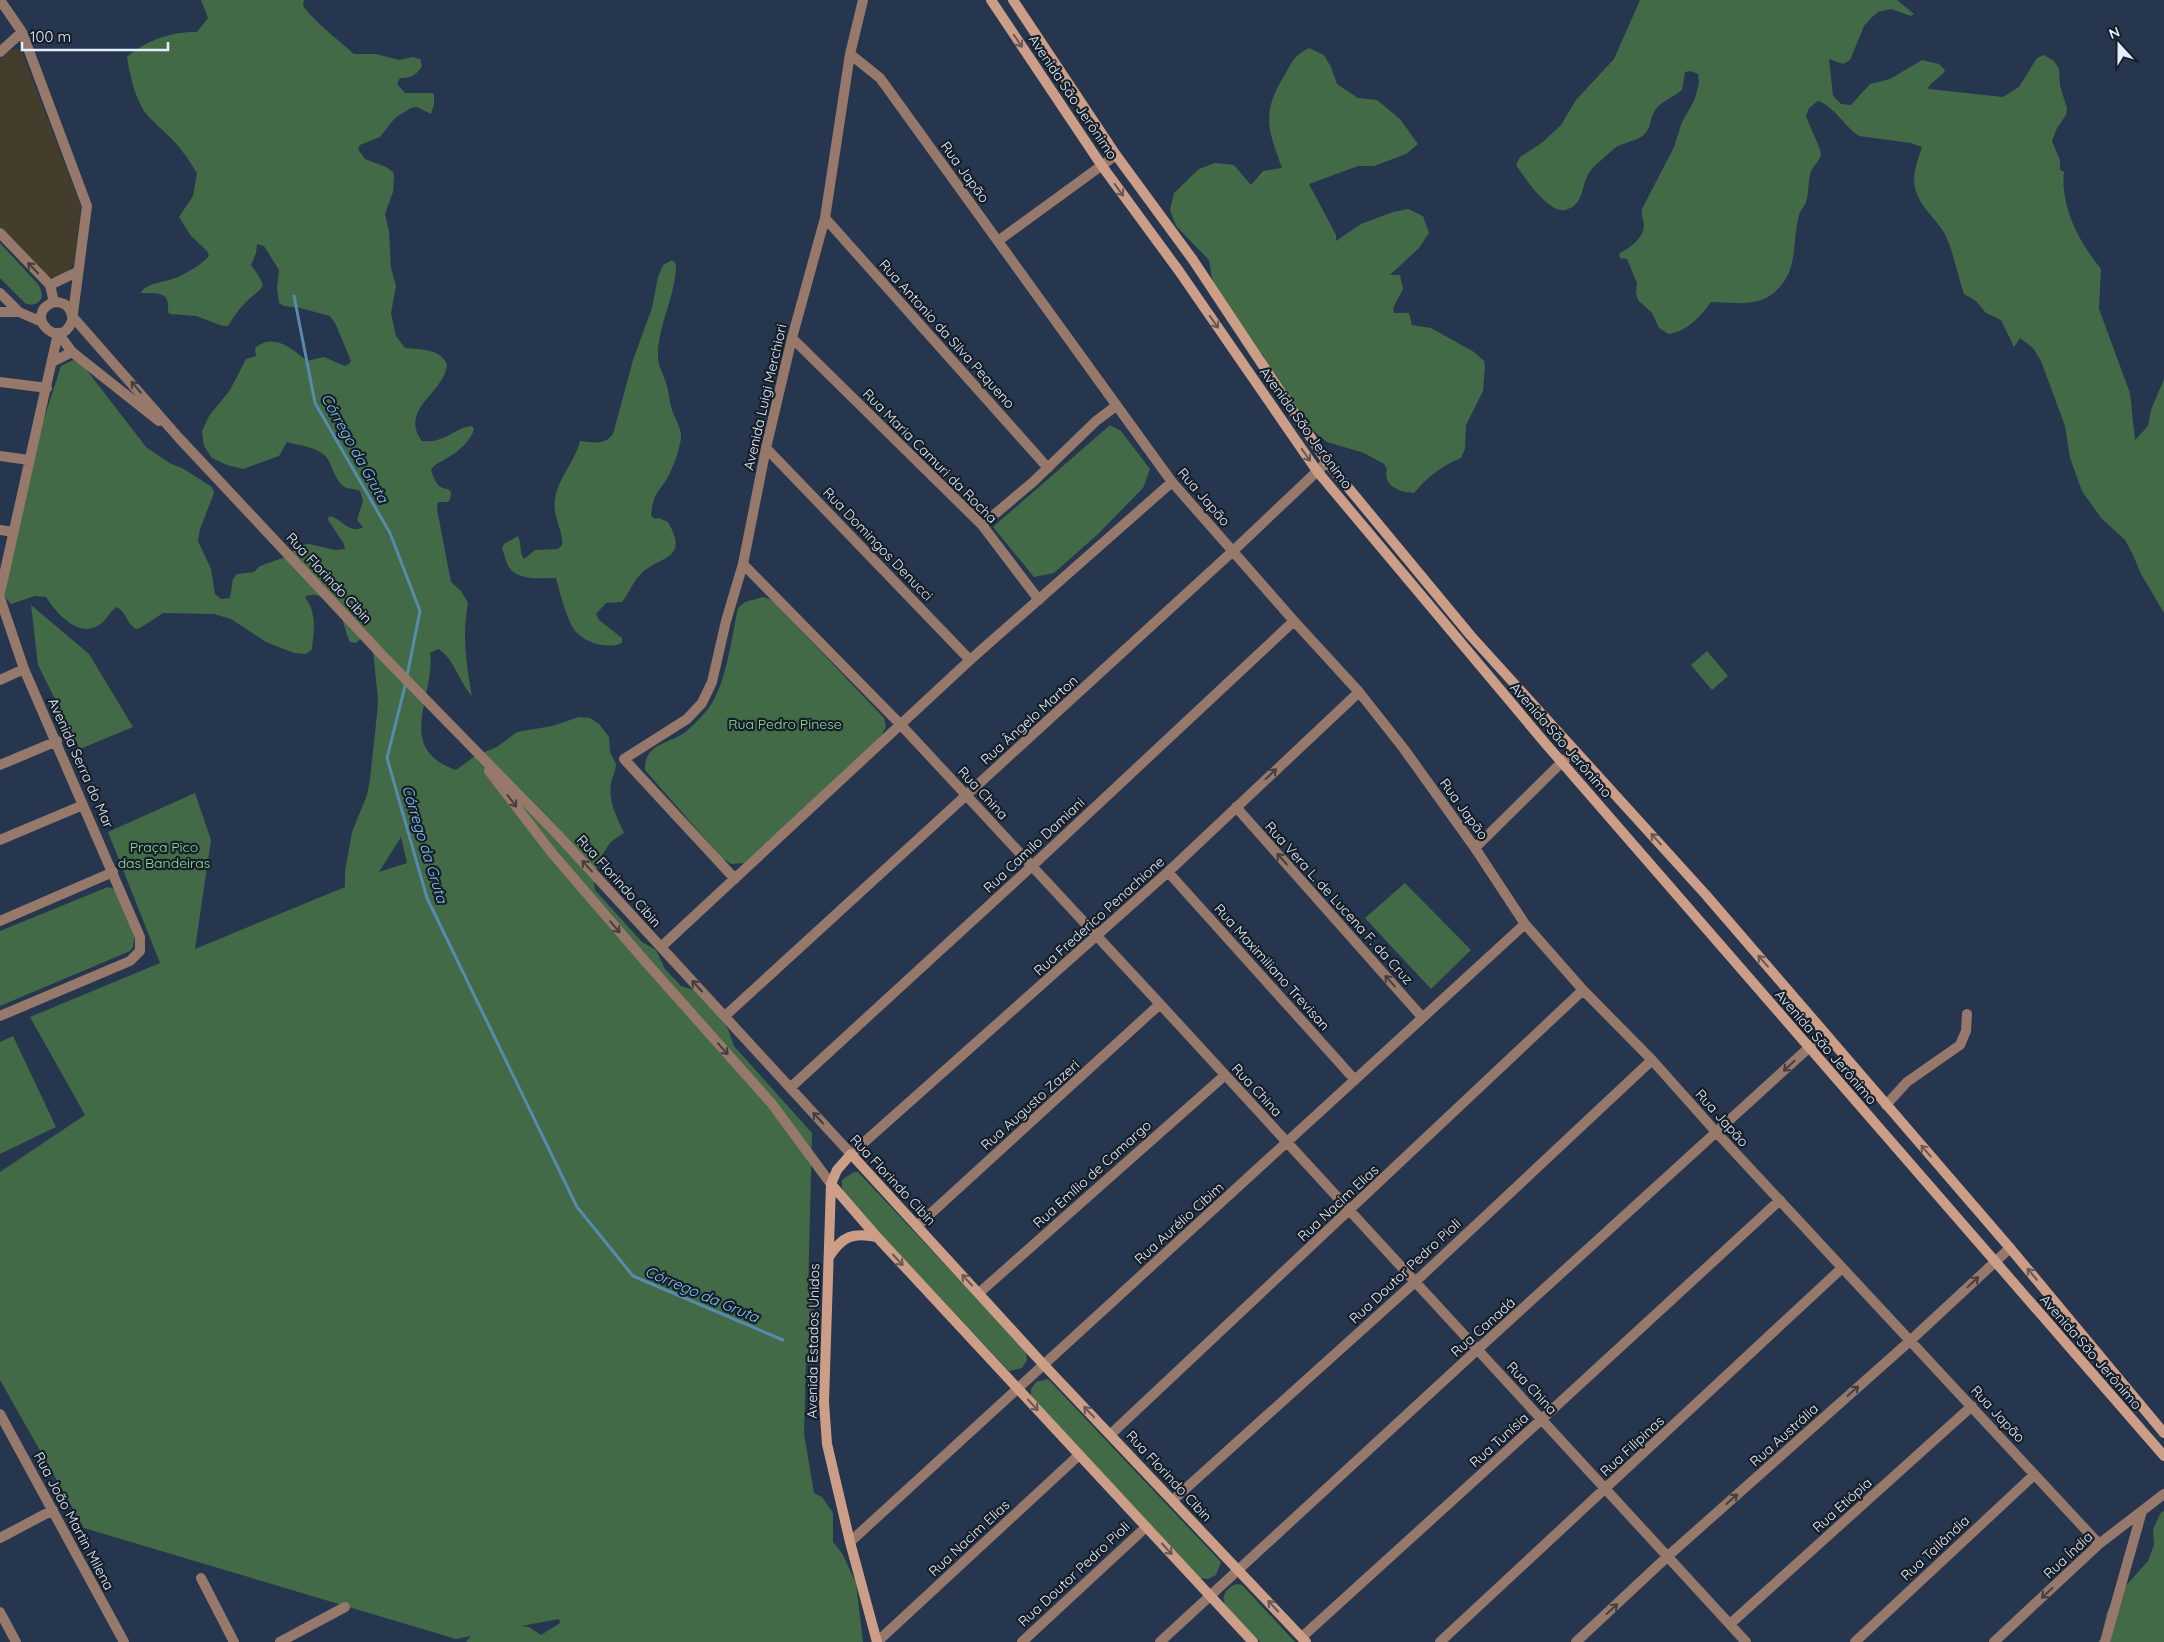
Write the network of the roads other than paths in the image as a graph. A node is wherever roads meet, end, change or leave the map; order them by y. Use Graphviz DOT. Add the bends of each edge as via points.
graph roads {
  1 [pos="0,0"];
  2 [pos="863,0"];
  3 [pos="991,0"];
  4 [pos="1013,0"];
  5 [pos="22,32"];
  6 [pos="0,52"];
  7 [pos="850,54"];
  8 [pos="1116,155"];
  9 [pos="1102,166"];
  10 [pos="825,218"];
  11 [pos="0,233"];
  12 [pos="998,241"];
  13 [pos="77,272"];
  14 [pos="1206,280"];
  15 [pos="50,285"];
  16 [pos="1193,291"];
  17 [pos="1,297"];
  18 [pos="59,303"];
  19 [pos="0,312"];
  20 [pos="19,312"];
  21 [pos="72,316"];
  22 [pos="42,322"];
  23 [pos="58,333"];
  24 [pos="792,338"];
  25 [pos="72,352"];
  26 [pos="52,362"];
  27 [pos="0,382"];
  28 [pos="47,388"];
  29 [pos="1116,406"];
  30 [pos="179,438"];
  31 [pos="766,448"];
  32 [pos="0,456"];
  33 [pos="29,460"];
  34 [pos="1327,462"];
  35 [pos="1048,468"];
  36 [pos="1317,472"];
  37 [pos="1172,482"];
  38 [pos="982,526"];
  39 [pos="0,530"];
  40 [pos="13,532"];
  41 [pos="1233,551"];
  42 [pos="743,564"];
  43 [pos="0,593"];
  44 [pos="1039,600"];
  45 [pos="1,605"];
  46 [pos="1294,621"];
  47 [pos="970,660"];
  48 [pos="24,669"];
  49 [pos="0,680"];
  50 [pos="1359,692"];
  51 [pos="901,725"];
  52 [pos="461,735"];
  53 [pos="57,741"];
  54 [pos="1576,751"];
  55 [pos="1562,762"];
  56 [pos="0,765"];
  57 [pos="966,795"];
  58 [pos="83,805"];
  59 [pos="1236,807"];
  60 [pos="0,840"];
  61 [pos="1475,848"];
  62 [pos="1032,866"];
  63 [pos="113,872"];
  64 [pos="1168,872"];
  65 [pos="735,879"];
  66 [pos="0,921"];
  67 [pos="1525,924"];
  68 [pos="1097,936"];
  69 [pos="661,947"];
  70 [pos="1583,990"];
  71 [pos="1160,1004"];
  72 [pos="1967,1014"];
  73 [pos="0,1016"];
  74 [pos="725,1016"];
  75 [pos="1422,1017"];
  76 [pos="1825,1034"];
  77 [pos="1809,1048"];
  78 [pos="1652,1060"];
  79 [pos="1224,1076"];
  80 [pos="1355,1080"];
  81 [pos="790,1088"];
  82 [pos="1886,1105"];
  83 [pos="1717,1133"];
  84 [pos="1288,1142"];
  85 [pos="852,1154"];
  86 [pos="831,1184"];
  87 [pos="1780,1200"];
  88 [pos="1350,1210"];
  89 [pos="917,1226"];
  90 [pos="877,1237"];
  91 [pos="2010,1248"];
  92 [pos="829,1258"];
  93 [pos="1995,1262"];
  94 [pos="1842,1268"];
  95 [pos="1415,1282"];
  96 [pos="979,1293"];
  97 [pos="1910,1340"];
  98 [pos="1478,1349"];
  99 [pos="1043,1364"];
  100 [pos="1017,1388"];
  101 [pos="1972,1406"];
  102 [pos="0,1414"];
  103 [pos="1542,1419"];
  104 [pos="2164,1432"];
  105 [pos="1111,1434"];
  106 [pos="1079,1455"];
  107 [pos="2164,1456"];
  108 [pos="2034,1475"];
  109 [pos="1606,1489"];
  110 [pos="2164,1494"];
  111 [pos="1173,1500"];
  112 [pos="53,1510"];
  113 [pos="2142,1511"];
  114 [pos="1146,1526"];
  115 [pos="0,1538"];
  116 [pos="850,1542"];
  117 [pos="2100,1544"];
  118 [pos="1668,1556"];
  119 [pos="1239,1571"];
  120 [pos="201,1578"];
  121 [pos="1210,1596"];
  122 [pos="345,1607"];
  123 [pos="0,1612"];
  124 [pos="1730,1624"];
  125 [pos="1304,1640"];
  126 [pos="16,1642"];
  127 [pos="124,1642"];
  128 [pos="234,1642"];
  129 [pos="280,1642"];
  130 [pos="877,1642"];
  131 [pos="1022,1642"];
  132 [pos="1160,1642"];
  133 [pos="1253,1642"];
  134 [pos="1440,1642"];
  135 [pos="1576,1642"];
  136 [pos="1746,1642"];
  137 [pos="1855,1642"];
  138 [pos="1994,1642"];
  139 [pos="2105,1642"];
  1 -- 5 [label="street"];
  2 -- 7 [label="street, Avenida Luigi Merchiori"];
  3 -- 9 [label="street, Avenida São Jerônimo, one-way"];
  4 -- 8 [label="street, Avenida São Jerônimo"];
  5 -- 6 [label="street"];
  5 -- 13 [label="street" via="87,206"];
  7 -- 10 [label="street, Avenida Luigi Merchiori"];
  7 -- 12 [label="street, Rua Japão" via="880,78"];
  8 -- 9 [label="street"];
  8 -- 14 [label="street, Avenida São Jerônimo"];
  9 -- 12 [label="street"];
  9 -- 16 [label="street, Avenida São Jerônimo, one-way"];
  10 -- 24 [label="street, Avenida Luigi Merchiori"];
  10 -- 35 [label="street, Rua Antonio da Silva Pequeno"];
  15 -- 11 [label="street, one-way"];
  12 -- 29 [label="street, Rua Japão"];
  13 -- 15 [label="street"];
  13 -- 18 [label="street"];
  13 -- 21 [label="street"];
  14 -- 16 [label="street"];
  14 -- 34 [label="street, Avenida São Jerônimo"];
  15 -- 18 [label="street, Rua Florindo Cibin"];
  16 -- 36 [label="street, Avenida São Jerônimo, one-way"];
  17 -- 20 [label="street"];
  18 -- 21 [label="street, Rua Florindo Cibin" via="68,306"];
  18 -- 22 [label="street" via="49,304 42,312"];
  19 -- 20 [label="street"];
  20 -- 22 [label="street"];
  21 -- 23 [label="street" via="70,326"];
  30 -- 21 [label="street, Rua Florindo Cibin, one-way"];
  22 -- 23 [label="street" via="48,330"];
  23 -- 25 [label="street, Rua Florindo Cibin"];
  23 -- 26 [label="street"];
  24 -- 31 [label="street, Avenida Luigi Merchiori"];
  24 -- 38 [label="street, Rua Maria Camuri da Rocha"];
  25 -- 26 [label="street"];
  25 -- 30 [label="street, Rua Florindo Cibin"];
  26 -- 28 [label="street"];
  27 -- 28 [label="street"];
  28 -- 33 [label="street"];
  29 -- 35 [label="street" via="1096,420"];
  29 -- 37 [label="street, Rua Japão"];
  30 -- 52 [label="street, Rua Florindo Cibin" via="382,656"];
  31 -- 42 [label="street, Avenida Luigi Merchiori"];
  31 -- 47 [label="street, Rua Domingos Denucci"];
  32 -- 33 [label="street"];
  33 -- 40 [label="street"];
  34 -- 36 [label="street, Rua Ângelo Marton"];
  34 -- 54 [label="street, Avenida São Jerônimo" via="1471,636"];
  35 -- 38 [label="street"];
  36 -- 41 [label="street, Rua Ângelo Marton"];
  36 -- 55 [label="street, Avenida São Jerônimo"];
  37 -- 41 [label="street, Rua Japão"];
  37 -- 44 [label="street"];
  38 -- 44 [label="street, Rua Maria Camuri da Rocha"];
  39 -- 40 [label="street"];
  40 -- 43 [label="street"];
  41 -- 46 [label="street, Rua Japão"];
  41 -- 57 [label="street, Rua Ângelo Marton"];
  42 -- 51 [label="street, Rua China"];
  42 -- 65 [label="street, Avenida Luigi Merchiori" via="712,682 702,703 687,719 624,760"];
  44 -- 47 [label="street"];
  45 -- 48 [label="street, Avenida Serra do Mar"];
  46 -- 50 [label="street, Rua Japão"];
  46 -- 62 [label="street, Rua Camilo Damiani"];
  47 -- 51 [label="street"];
  48 -- 49 [label="street"];
  48 -- 53 [label="street, Avenida Serra do Mar"];
  59 -- 50 [label="street, Rua Frederico Penachione, one-way"];
  50 -- 61 [label="street, Rua Japão"];
  51 -- 57 [label="street, Rua China"];
  51 -- 65 [label="street"];
  69 -- 52 [label="street, Rua Florindo Cibin, one-way"];
  52 -- 86 [label="street, Rua Florindo Cibin, one-way" via="544,844 772,1104"];
  53 -- 56 [label="street"];
  53 -- 58 [label="street, Avenida Serra do Mar"];
  54 -- 55 [label="street"];
  76 -- 54 [label="street, Avenida São Jerônimo, one-way"];
  55 -- 61 [label="street"];
  55 -- 77 [label="street, Avenida São Jerônimo"];
  57 -- 62 [label="street, Rua China"];
  57 -- 74 [label="street, Rua Ângelo Marton"];
  58 -- 60 [label="street"];
  58 -- 63 [label="street, Avenida Serra do Mar"];
  59 -- 64 [label="street, Rua Frederico Penachione"];
  75 -- 59 [label="street, Rua Vera L. de Lucena F. da Cruz, one-way"];
  61 -- 67 [label="street, Rua Japão"];
  62 -- 68 [label="street, Rua China"];
  62 -- 81 [label="street, Rua Camilo Damiani"];
  63 -- 66 [label="street"];
  63 -- 73 [label="street, Avenida Serra do Mar" via="140,938 140,951 130,961"];
  64 -- 68 [label="street, Rua Frederico Penachione"];
  64 -- 80 [label="street, Rua Maximiliano Trevisan"];
  65 -- 69 [label="street"];
  67 -- 70 [label="street, Rua Japão"];
  67 -- 75 [label="street, Rua Aurélio Cibim"];
  68 -- 71 [label="street, Rua China"];
  68 -- 85 [label="street, Rua Frederico Penachione"];
  74 -- 69 [label="street, Rua Florindo Cibin, one-way"];
  70 -- 78 [label="street, Rua Japão"];
  70 -- 88 [label="street, Rua Nacim Elias"];
  71 -- 79 [label="street, Rua China"];
  71 -- 89 [label="street, Rua Augusto Zazeri"];
  72 -- 82 [label="street" via="1966,1031 1960,1045 1907,1082"];
  74 -- 81 [label="street, Rua Florindo Cibin"];
  75 -- 80 [label="street, Rua Aurélio Cibim"];
  76 -- 77 [label="street, Rua Canadá"];
  76 -- 82 [label="street, Avenida São Jerônimo"];
  77 -- 83 [label="street, Rua Canadá, one-way"];
  77 -- 93 [label="street, Avenida São Jerônimo"];
  78 -- 83 [label="street, Rua Japão"];
  78 -- 95 [label="street, Rua Doutor Pedro Pioli"];
  79 -- 84 [label="street, Rua China"];
  79 -- 96 [label="street, Rua Emílio de Camargo"];
  80 -- 84 [label="street, Rua Aurélio Cibim"];
  85 -- 81 [label="street, Rua Florindo Cibin, one-way"];
  91 -- 82 [label="street, Avenida São Jerônimo, one-way"];
  83 -- 87 [label="street, Rua Japão"];
  83 -- 98 [label="street, Rua Canadá"];
  84 -- 88 [label="street, Rua China"];
  84 -- 99 [label="street, Rua Aurélio Cibim"];
  85 -- 86 [label="street" via="837,1170"];
  85 -- 89 [label="street, Rua Florindo Cibin"];
  86 -- 90 [label="street, Rua Florindo Cibin"];
  86 -- 92 [label="street, Avenida Estados Unidos"];
  87 -- 94 [label="street, Rua Japão"];
  87 -- 103 [label="street, Rua Tunísia"];
  88 -- 95 [label="street, Rua China"];
  88 -- 105 [label="street, Rua Nacim Elias"];
  96 -- 89 [label="street, Rua Florindo Cibin, one-way"];
  90 -- 92 [label="street" via="862,1234 848,1237 836,1245"];
  90 -- 100 [label="street, Rua Florindo Cibin, one-way"];
  91 -- 93 [label="street, Rua Austrália"];
  104 -- 91 [label="street, Avenida São Jerônimo, one-way"];
  92 -- 116 [label="street, Avenida Estados Unidos" via="824,1402 827,1444"];
  97 -- 93 [label="street, Rua Austrália, one-way"];
  93 -- 107 [label="street, Avenida São Jerônimo"];
  94 -- 97 [label="street, Rua Japão"];
  94 -- 109 [label="street, Rua Filipinas"];
  95 -- 98 [label="street, Rua China"];
  95 -- 111 [label="street, Rua Doutor Pedro Pioli"];
  96 -- 99 [label="street, Rua Florindo Cibin"];
  97 -- 101 [label="street, Rua Japão"];
  118 -- 97 [label="street, Rua Austrália, one-way"];
  98 -- 103 [label="street, Rua China"];
  98 -- 119 [label="street, Rua Canadá"];
  99 -- 100 [label="street, Rua Aurélio Cibim"];
  105 -- 99 [label="street, Rua Florindo Cibin, one-way"];
  100 -- 106 [label="street, Rua Florindo Cibin, one-way"];
  100 -- 116 [label="street, Rua Aurélio Cibim"];
  101 -- 108 [label="street, Rua Japão"];
  101 -- 124 [label="street, Rua Etiópia"];
  102 -- 112 [label="street, Rua João Martin Milena"];
  103 -- 109 [label="street, Rua China"];
  103 -- 125 [label="street, Rua Tunísia"];
  105 -- 111 [label="street, Rua Florindo Cibin"];
  106 -- 114 [label="street, Rua Florindo Cibin"];
  106 -- 130 [label="street, Rua Nacim Elias"];
  108 -- 117 [label="street, Rua Japão"];
  108 -- 137 [label="street, Rua Tailândia"];
  109 -- 118 [label="street, Rua China"];
  109 -- 134 [label="street, Rua Filipinas"];
  110 -- 113 [label="street, Rua Índia"];
  111 -- 119 [label="street, Rua Florindo Cibin"];
  112 -- 115 [label="street"];
  112 -- 127 [label="street, Rua João Martin Milena"];
  113 -- 117 [label="street, Rua Índia"];
  113 -- 139 [label="street"];
  114 -- 121 [label="street, Rua Florindo Cibin, one-way"];
  114 -- 131 [label="street, Rua Doutor Pedro Pioli"];
  116 -- 130 [label="street, Avenida Estados Unidos"];
  117 -- 138 [label="street, Rua Índia, one-way"];
  118 -- 124 [label="street, Rua China"];
  135 -- 118 [label="street, Rua Austrália, one-way"];
  119 -- 121 [label="street, Rua Canadá"];
  125 -- 119 [label="street, Rua Florindo Cibin, one-way"];
  120 -- 128 [label="street"];
  121 -- 132 [label="street, Rua Canadá"];
  121 -- 133 [label="street, Rua Florindo Cibin"];
  122 -- 129 [label="street"];
  123 -- 126 [label="street"];
  124 -- 136 [label="street, Rua China"];
}
